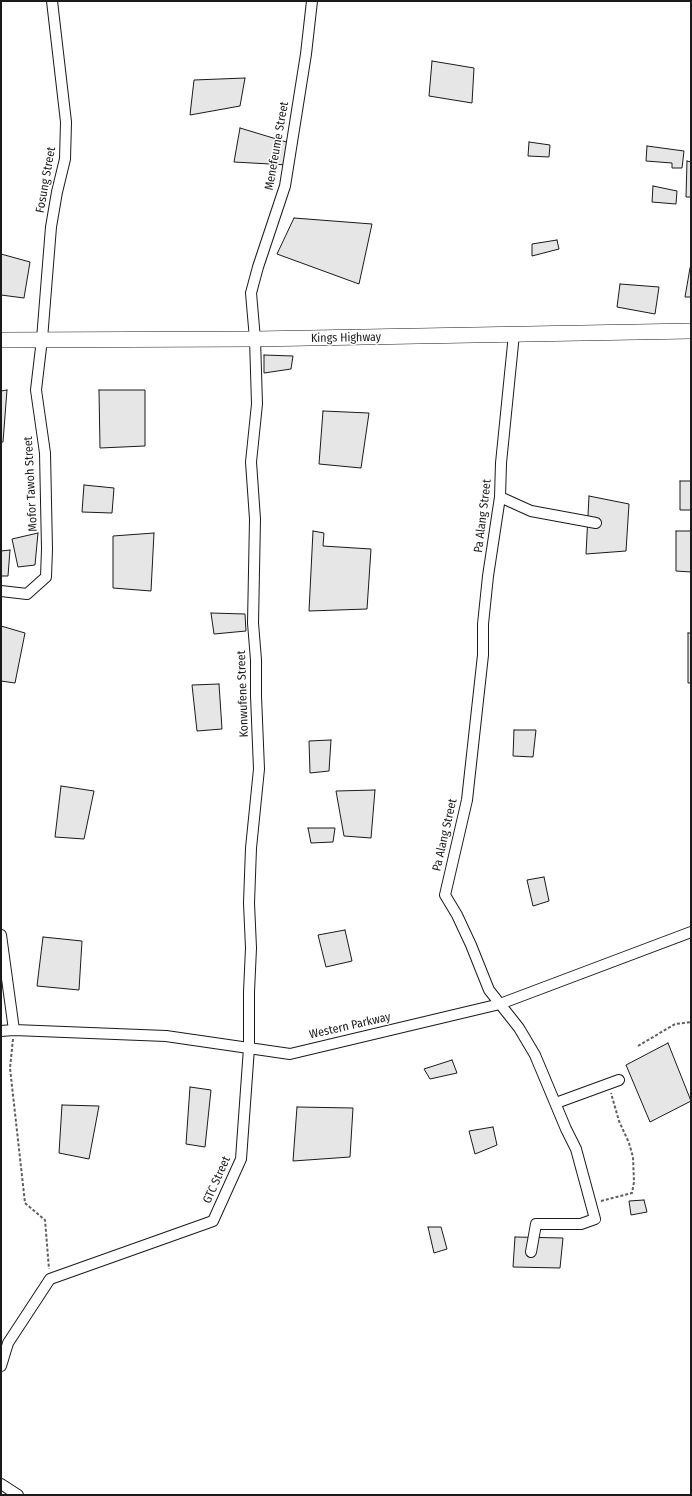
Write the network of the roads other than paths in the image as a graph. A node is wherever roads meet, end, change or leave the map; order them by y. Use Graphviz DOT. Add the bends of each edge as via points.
graph roads {
  1 [pos="52,1"];
  2 [pos="312,1"];
  3 [pos="691,331"];
  4 [pos="514,334"];
  5 [pos="42,339"];
  6 [pos="255,339"];
  7 [pos="1,340"];
  8 [pos="500,497"];
  9 [pos="596,523"];
  10 [pos="1,591"];
  11 [pos="691,932"];
  12 [pos="1,935"];
  13 [pos="500,1004"];
  14 [pos="14,1030"];
  15 [pos="1,1031"];
  16 [pos="249,1048"];
  17 [pos="619,1080"];
  18 [pos="556,1103"];
  19 [pos="531,1252"];
  20 [pos="1,1366"];
  21 [pos="1,1484"];
  22 [pos="18,1495"];
  1 -- 5 [label="street, Fosung Street" via="66,122 65,159 51,227"];
  2 -- 6 [label="street, Menefeume Street" via="285,186 251,293"];
  3 -- 4 [label="street, Kings Highway"];
  4 -- 6 [label="street, Kings Highway"];
  4 -- 8 [label="street, Pa Alang Street"];
  5 -- 6 [label="street, Kings Highway"];
  5 -- 7 [label="street, Kings Highway"];
  5 -- 10 [label="street, Mofor Tawoh Street" via="36,390 45,452 46,577 27,594"];
  6 -- 16 [label="street, Konwufene Street" via="257,404 251,462 255,519 253,623 259,769 249,903"];
  8 -- 9 [label="street" via="531,511"];
  8 -- 13 [label="street, Pa Alang Street" via="488,576 467,800 444,895 457,915 489,990"];
  11 -- 13 [label="street, Western Parkway"];
  12 -- 14 [label="street"];
  13 -- 16 [label="street, Western Parkway" via="290,1054"];
  13 -- 18 [label="street, Pa Alang Street" via="519,1028 535,1055"];
  14 -- 15 [label="street, Western Parkway"];
  14 -- 16 [label="street, Western Parkway" via="166,1036"];
  16 -- 20 [label="street, GTC Street" via="241,1159 213,1221 50,1279 8,1343"];
  17 -- 18 [label="street"];
  18 -- 19 [label="street, Pa Alang Street" via="576,1149 595,1219 581,1224 536,1224"];
  21 -- 22 [label="street"];
}
